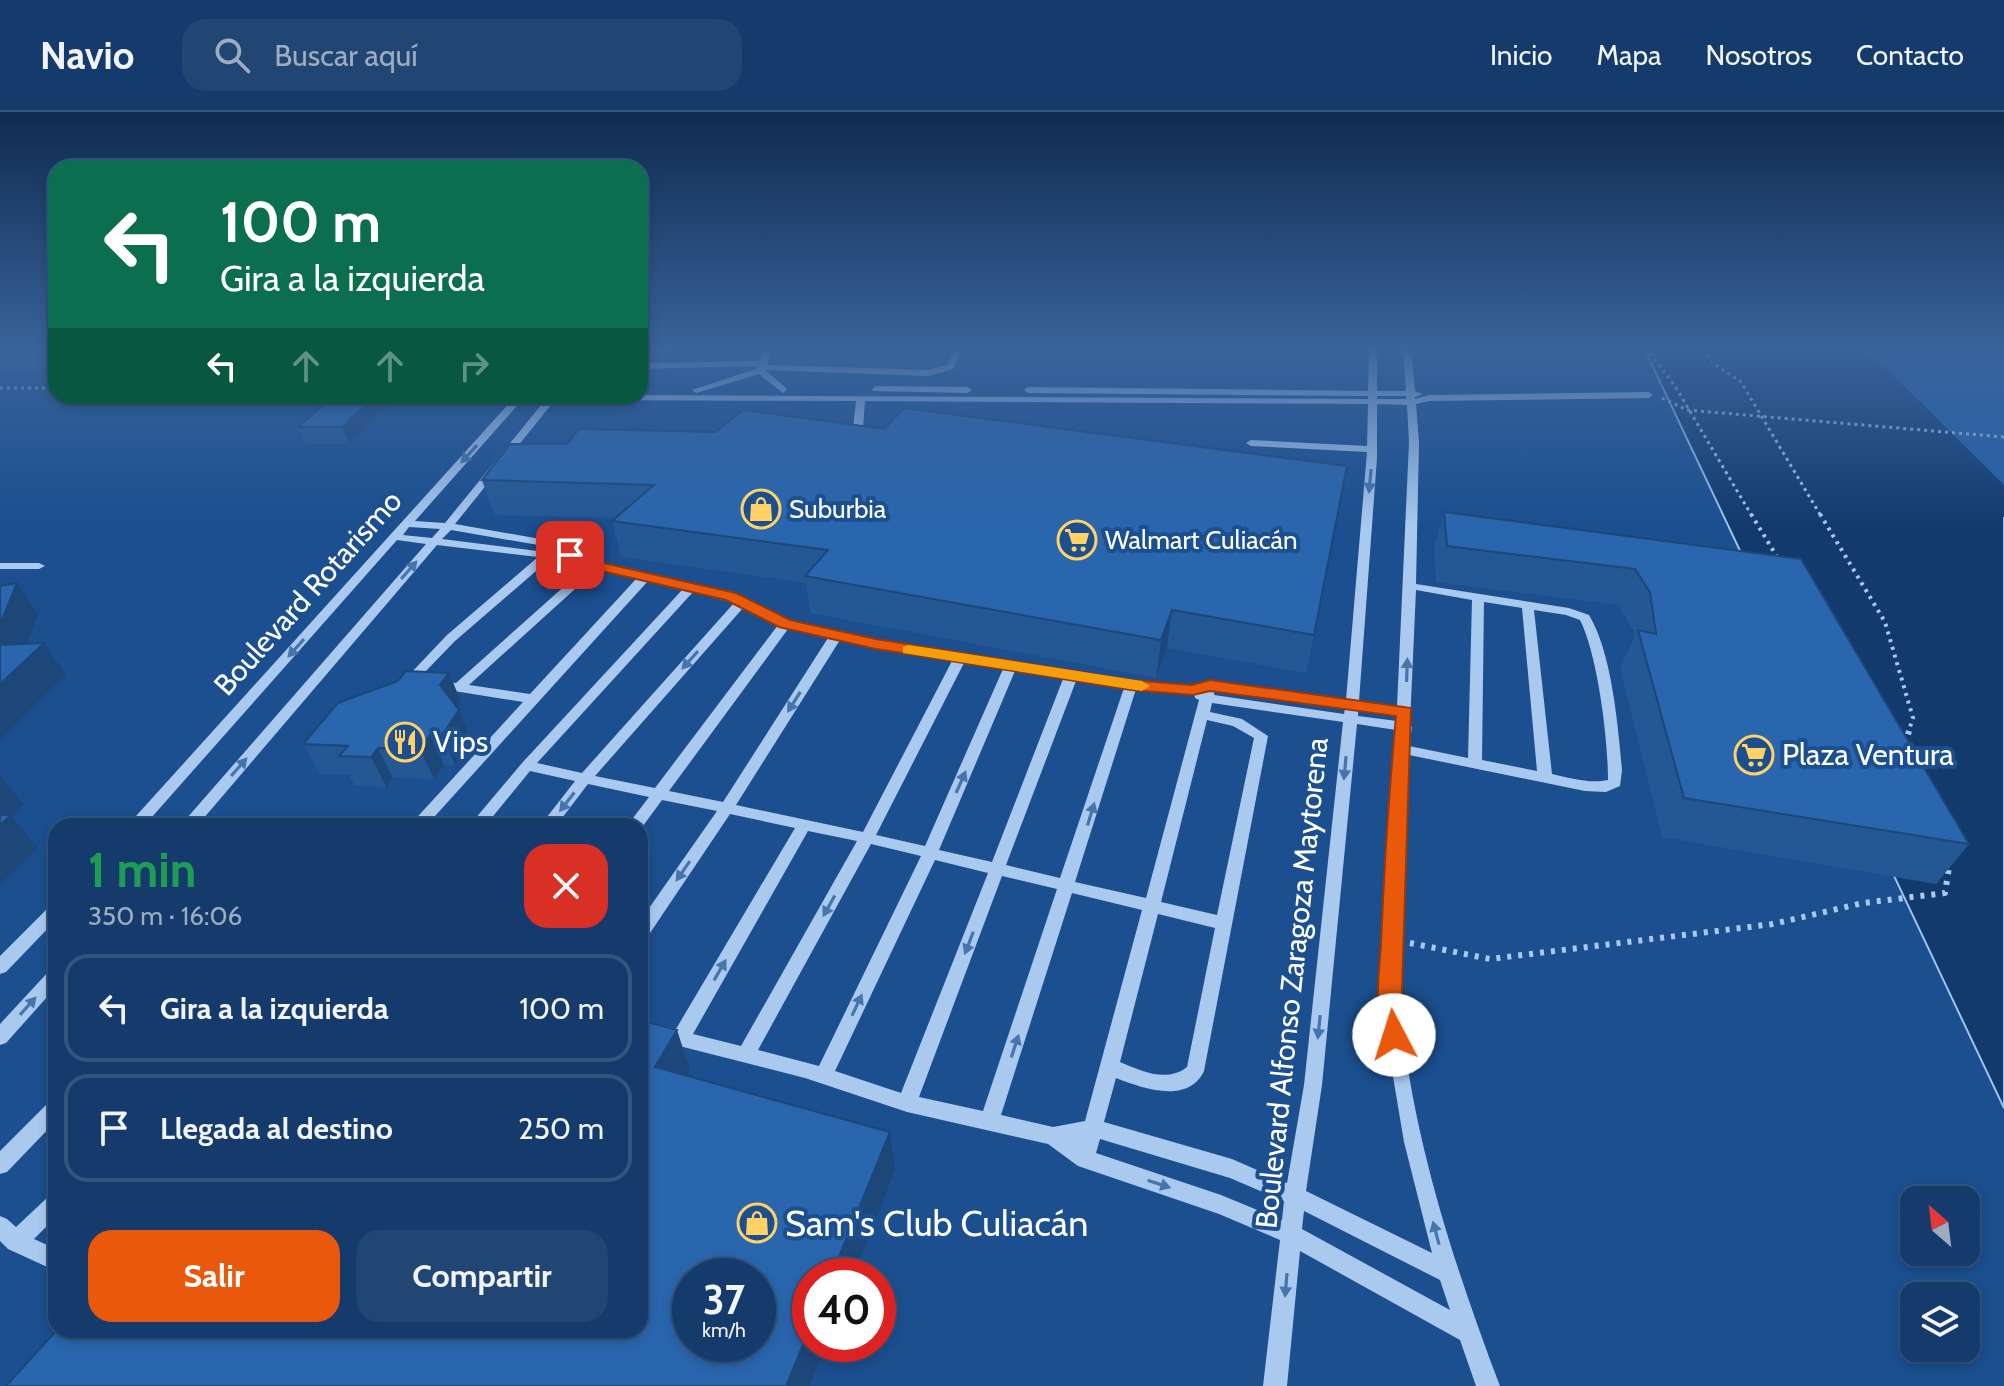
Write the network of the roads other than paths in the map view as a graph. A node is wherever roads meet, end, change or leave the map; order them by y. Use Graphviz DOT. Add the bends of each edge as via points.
graph roads {
  1 [pos="511,407"];
  2 [pos="544,407"];
  3 [pos="860,407"];
  4 [pos="963,407"];
  5 [pos="1373,407"];
  6 [pos="1412,407"];
  7 [pos="961,412"];
  8 [pos="858,428"];
  9 [pos="1251,443"];
  10 [pos="1372,449"];
  11 [pos="408,524"];
  12 [pos="448,526"];
  13 [pos="396,537"];
  14 [pos="433,542"];
  15 [pos="564,550"];
  16 [pos="547,556"];
  17 [pos="595,565"];
  18 [pos="0,566"];
  19 [pos="39,566"];
  20 [pos="646,576"];
  21 [pos="692,586"];
  22 [pos="1410,586"];
  23 [pos="1478,597"];
  24 [pos="742,602"];
  25 [pos="1528,606"];
  26 [pos="785,624"];
  27 [pos="836,636"];
  28 [pos="960,659"];
  29 [pos="1010,668"];
  30 [pos="1071,676"];
  31 [pos="1131,685"];
  32 [pos="459,687"];
  33 [pos="1203,697"];
  34 [pos="533,699"];
  35 [pos="1351,712"];
  36 [pos="1405,719"];
  37 [pos="1403,749"];
  38 [pos="1475,765"];
  39 [pos="527,766"];
  40 [pos="585,778"];
  41 [pos="1545,779"];
  42 [pos="661,794"];
  43 [pos="727,808"];
  44 [pos="142,818"];
  45 [pos="195,818"];
  46 [pos="424,818"];
  47 [pos="484,818"];
  48 [pos="554,818"];
  49 [pos="642,818"];
  50 [pos="804,825"];
  51 [pos="867,838"];
  52 [pos="930,853"];
  53 [pos="997,870"];
  54 [pos="1068,888"];
  55 [pos="1151,909"];
  56 [pos="48,918"];
  57 [pos="648,922"];
  58 [pos="1222,923"];
  59 [pos="0,967"];
  60 [pos="48,984"];
  61 [pos="648,1030"];
  62 [pos="0,1037"];
  63 [pos="681,1038"];
  64 [pos="746,1054"];
  65 [pos="1108,1066"];
  66 [pos="824,1075"];
  67 [pos="907,1103"];
  68 [pos="48,1116"];
  69 [pos="990,1120"];
  70 [pos="1093,1128"];
  71 [pos="1053,1136"];
  72 [pos="1085,1159"];
  73 [pos="0,1165"];
  74 [pos="1295,1196"];
  75 [pos="48,1211"];
  76 [pos="0,1226"];
  77 [pos="1291,1234"];
  78 [pos="16,1242"];
  79 [pos="48,1256"];
  80 [pos="1447,1272"];
  81 [pos="1467,1332"];
  82 [pos="1275,1386"];
  83 [pos="1488,1386"];
  1 -- 11 [label="street, Boulevard Rotarismo, one-way"];
  2 -- 12 [label="street, Boulevard Rotarismo"];
  3 -- 8 [label="street"];
  4 -- 7 [label="street"];
  5 -- 10 [label="street, Boulevard Alfonso Zaragoza Maytorena"];
  6 -- 22 [label="street"];
  9 -- 10 [label="street"];
  10 -- 35 [label="street, Boulevard Alfonso Zaragoza Maytorena, one-way"];
  11 -- 12 [label="street"];
  11 -- 13 [label="street, Boulevard Rotarismo"];
  12 -- 14 [label="street, Boulevard Rotarismo"];
  12 -- 15 [label="street"];
  13 -- 14 [label="street"];
  13 -- 44 [label="street, Boulevard Rotarismo, one-way"];
  14 -- 16 [label="street"];
  45 -- 14 [label="street, Boulevard Rotarismo, one-way"];
  15 -- 16 [label="street"];
  15 -- 17 [label="street"];
  16 -- 32 [label="street" via="415,675 429,683"];
  17 -- 20 [label="street"];
  17 -- 32 [label="street"];
  18 -- 19 [label="street"];
  20 -- 21 [label="street"];
  20 -- 34 [label="street"];
  21 -- 24 [label="street"];
  21 -- 39 [label="street"];
  22 -- 23 [label="street"];
  36 -- 22 [label="street, one-way"];
  23 -- 25 [label="street"];
  23 -- 38 [label="street"];
  24 -- 26 [label="street"];
  24 -- 40 [label="street, one-way"];
  25 -- 41 [label="street"];
  25 -- 41 [label="street" via="1579,615 1591,626 1616,776 1606,787"];
  26 -- 27 [label="street"];
  26 -- 42 [label="street"];
  27 -- 28 [label="street"];
  27 -- 43 [label="street, one-way"];
  28 -- 29 [label="street"];
  28 -- 51 [label="street"];
  29 -- 30 [label="street"];
  52 -- 29 [label="street, one-way"];
  30 -- 31 [label="street"];
  30 -- 53 [label="street"];
  31 -- 33 [label="street"];
  54 -- 31 [label="street, one-way"];
  32 -- 34 [label="street"];
  33 -- 35 [label="street"];
  33 -- 55 [label="street"];
  33 -- 58 [label="street" via="1261,736"];
  34 -- 46 [label="street"];
  35 -- 36 [label="street"];
  35 -- 74 [label="street, Boulevard Alfonso Zaragoza Maytorena, one-way" via="1313,1085"];
  36 -- 37 [label="street"];
  37 -- 38 [label="street"];
  80 -- 37 [label="street, one-way" via="1419,1171 1396,1057 1390,990"];
  38 -- 41 [label="street"];
  39 -- 40 [label="street"];
  39 -- 47 [label="street"];
  40 -- 42 [label="street"];
  40 -- 48 [label="street, one-way"];
  42 -- 43 [label="street"];
  42 -- 49 [label="street"];
  43 -- 50 [label="street"];
  43 -- 57 [label="street, one-way"];
  50 -- 51 [label="street"];
  63 -- 50 [label="street, one-way"];
  51 -- 52 [label="street"];
  51 -- 64 [label="street, one-way"];
  52 -- 53 [label="street"];
  66 -- 52 [label="street, one-way"];
  53 -- 54 [label="street"];
  53 -- 67 [label="street, one-way"];
  54 -- 55 [label="street"];
  69 -- 54 [label="street, one-way"];
  55 -- 58 [label="street"];
  55 -- 65 [label="street"];
  56 -- 59 [label="street"];
  58 -- 65 [label="street" via="1195,1071 1168,1085"];
  62 -- 60 [label="street, one-way"];
  61 -- 63 [label="street"];
  63 -- 64 [label="street"];
  64 -- 66 [label="street"];
  65 -- 70 [label="street"];
  66 -- 67 [label="street"];
  67 -- 69 [label="street"];
  68 -- 73 [label="street"];
  69 -- 71 [label="street"];
  70 -- 71 [label="street"];
  70 -- 72 [label="street"];
  70 -- 74 [label="street" via="1232,1169"];
  71 -- 72 [label="street"];
  72 -- 77 [label="street, one-way"];
  74 -- 77 [label="street, Boulevard Alfonso Zaragoza Maytorena"];
  74 -- 80 [label="street"];
  75 -- 78 [label="street"];
  76 -- 78 [label="street"];
  77 -- 81 [label="street"];
  77 -- 82 [label="street, Boulevard Alfonso Zaragoza Maytorena, one-way"];
  78 -- 79 [label="street"];
  80 -- 81 [label="street"];
  81 -- 83 [label="street"];
}
